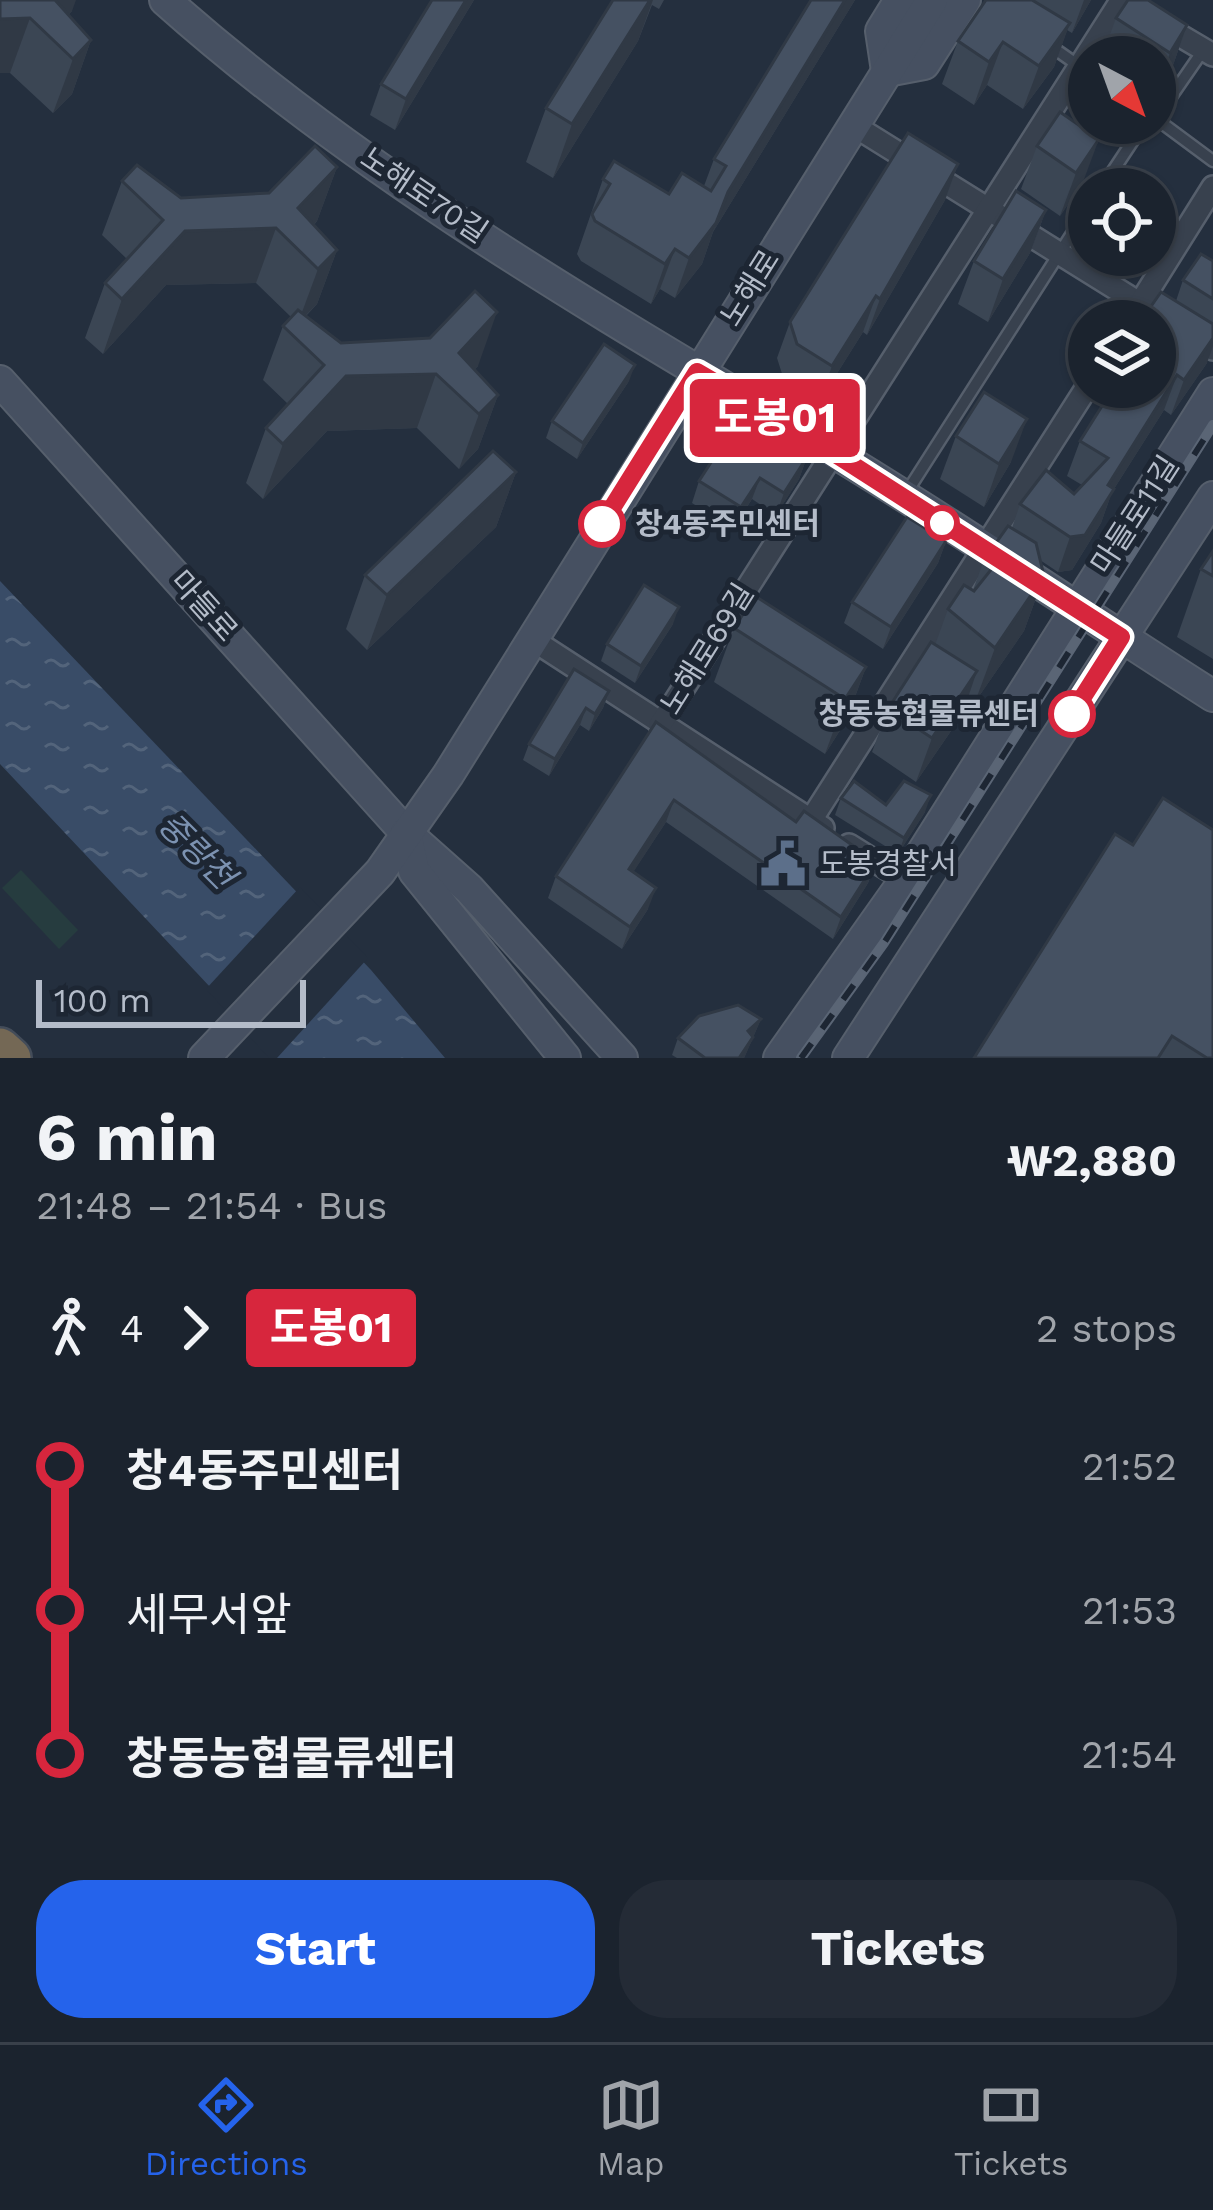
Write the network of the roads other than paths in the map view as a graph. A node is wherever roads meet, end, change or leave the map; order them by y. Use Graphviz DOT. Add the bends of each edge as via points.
graph roads {
  1 [pos="165,0"];
  2 [pos="900,0"];
  3 [pos="932,0"];
  4 [pos="965,0"];
  5 [pos="1120,0"];
  6 [pos="1101,36"];
  7 [pos="1041,39"];
  8 [pos="1208,52"];
  9 [pos="1068,58"];
  10 [pos="887,71"];
  11 [pos="1068,92"];
  12 [pos="1176,93"];
  13 [pos="853,125"];
  14 [pos="1176,134"];
  15 [pos="1213,160"];
  16 [pos="1213,187"];
  17 [pos="988,208"];
  18 [pos="1068,238"];
  19 [pos="1058,253"];
  20 [pos="1118,300"];
  21 [pos="1142,300"];
  22 [pos="1176,332"];
  23 [pos="1213,349"];
  24 [pos="697,372"];
  25 [pos="0,381"];
  26 [pos="1213,393"];
  27 [pos="1074,408"];
  28 [pos="832,452"];
  29 [pos="1213,497"];
  30 [pos="904,498"];
  31 [pos="985,550"];
  32 [pos="1076,608"];
  33 [pos="1121,637"];
  34 [pos="530,638"];
  35 [pos="1213,696"];
  36 [pos="660,725"];
  37 [pos="811,820"];
  38 [pos="406,833"];
  39 [pos="905,880"];
  40 [pos="517,993"];
  41 [pos="0,1048"];
  42 [pos="11,1058"];
  43 [pos="204,1058"];
  44 [pos="565,1058"];
  45 [pos="589,1058"];
  46 [pos="622,1058"];
  47 [pos="779,1058"];
  48 [pos="848,1058"];
  1 -- 24 [label="main road, 노해로70길" via="298,111 592,312"];
  2 -- 10 [label="main road" via="881,32"];
  3 -- 10 [label="main road, 노해로"];
  4 -- 10 [label="main road" via="924,64"];
  5 -- 6 [label="street, 노해로69길"];
  5 -- 8 [label="street"];
  7 -- 9 [label="lane"];
  8 -- 12 [label="lane"];
  10 -- 13 [label="main road, 노해로"];
  11 -- 17 [label="street, 노해로69길"];
  13 -- 17 [label="street"];
  13 -- 24 [label="main road, 노해로"];
  14 -- 15 [label="lane"];
  16 -- 21 [label="street"];
  17 -- 19 [label="street"];
  17 -- 28 [label="street, 노해로69길"];
  18 -- 19 [label="lane"];
  19 -- 20 [label="street"];
  19 -- 30 [label="lane"];
  22 -- 23 [label="street"];
  24 -- 28 [label="main road"];
  24 -- 34 [label="main road, 노해로"];
  25 -- 38 [label="main road, 마들로"];
  26 -- 32 [label="main road, 마들로11길"];
  27 -- 31 [label="street"];
  28 -- 30 [label="main road"];
  28 -- 36 [label="street, 노해로69길"];
  29 -- 33 [label="main road, 마들로11길"];
  30 -- 31 [label="main road"];
  31 -- 32 [label="main road"];
  31 -- 37 [label="street"];
  32 -- 33 [label="main road"];
  32 -- 39 [label="main road, 마들로11길"];
  33 -- 35 [label="main road"];
  33 -- 48 [label="main road, 마들로11길"];
  34 -- 36 [label="street"];
  34 -- 38 [label="main road, 노해로"];
  36 -- 37 [label="street"];
  37 -- 39 [label="street"];
  38 -- 40 [label="main road, 마들로" via="414,871"];
  38 -- 43 [label="main road, 노해로" via="380,872"];
  38 -- 46 [label="main road, 마들로" via="470,890"];
  39 -- 47 [label="main road, 마들로11길"];
  40 -- 44 [label="main road, 마들로"];
  40 -- 45 [label="main road"];
  41 -- 42 [label="highway"];
}
